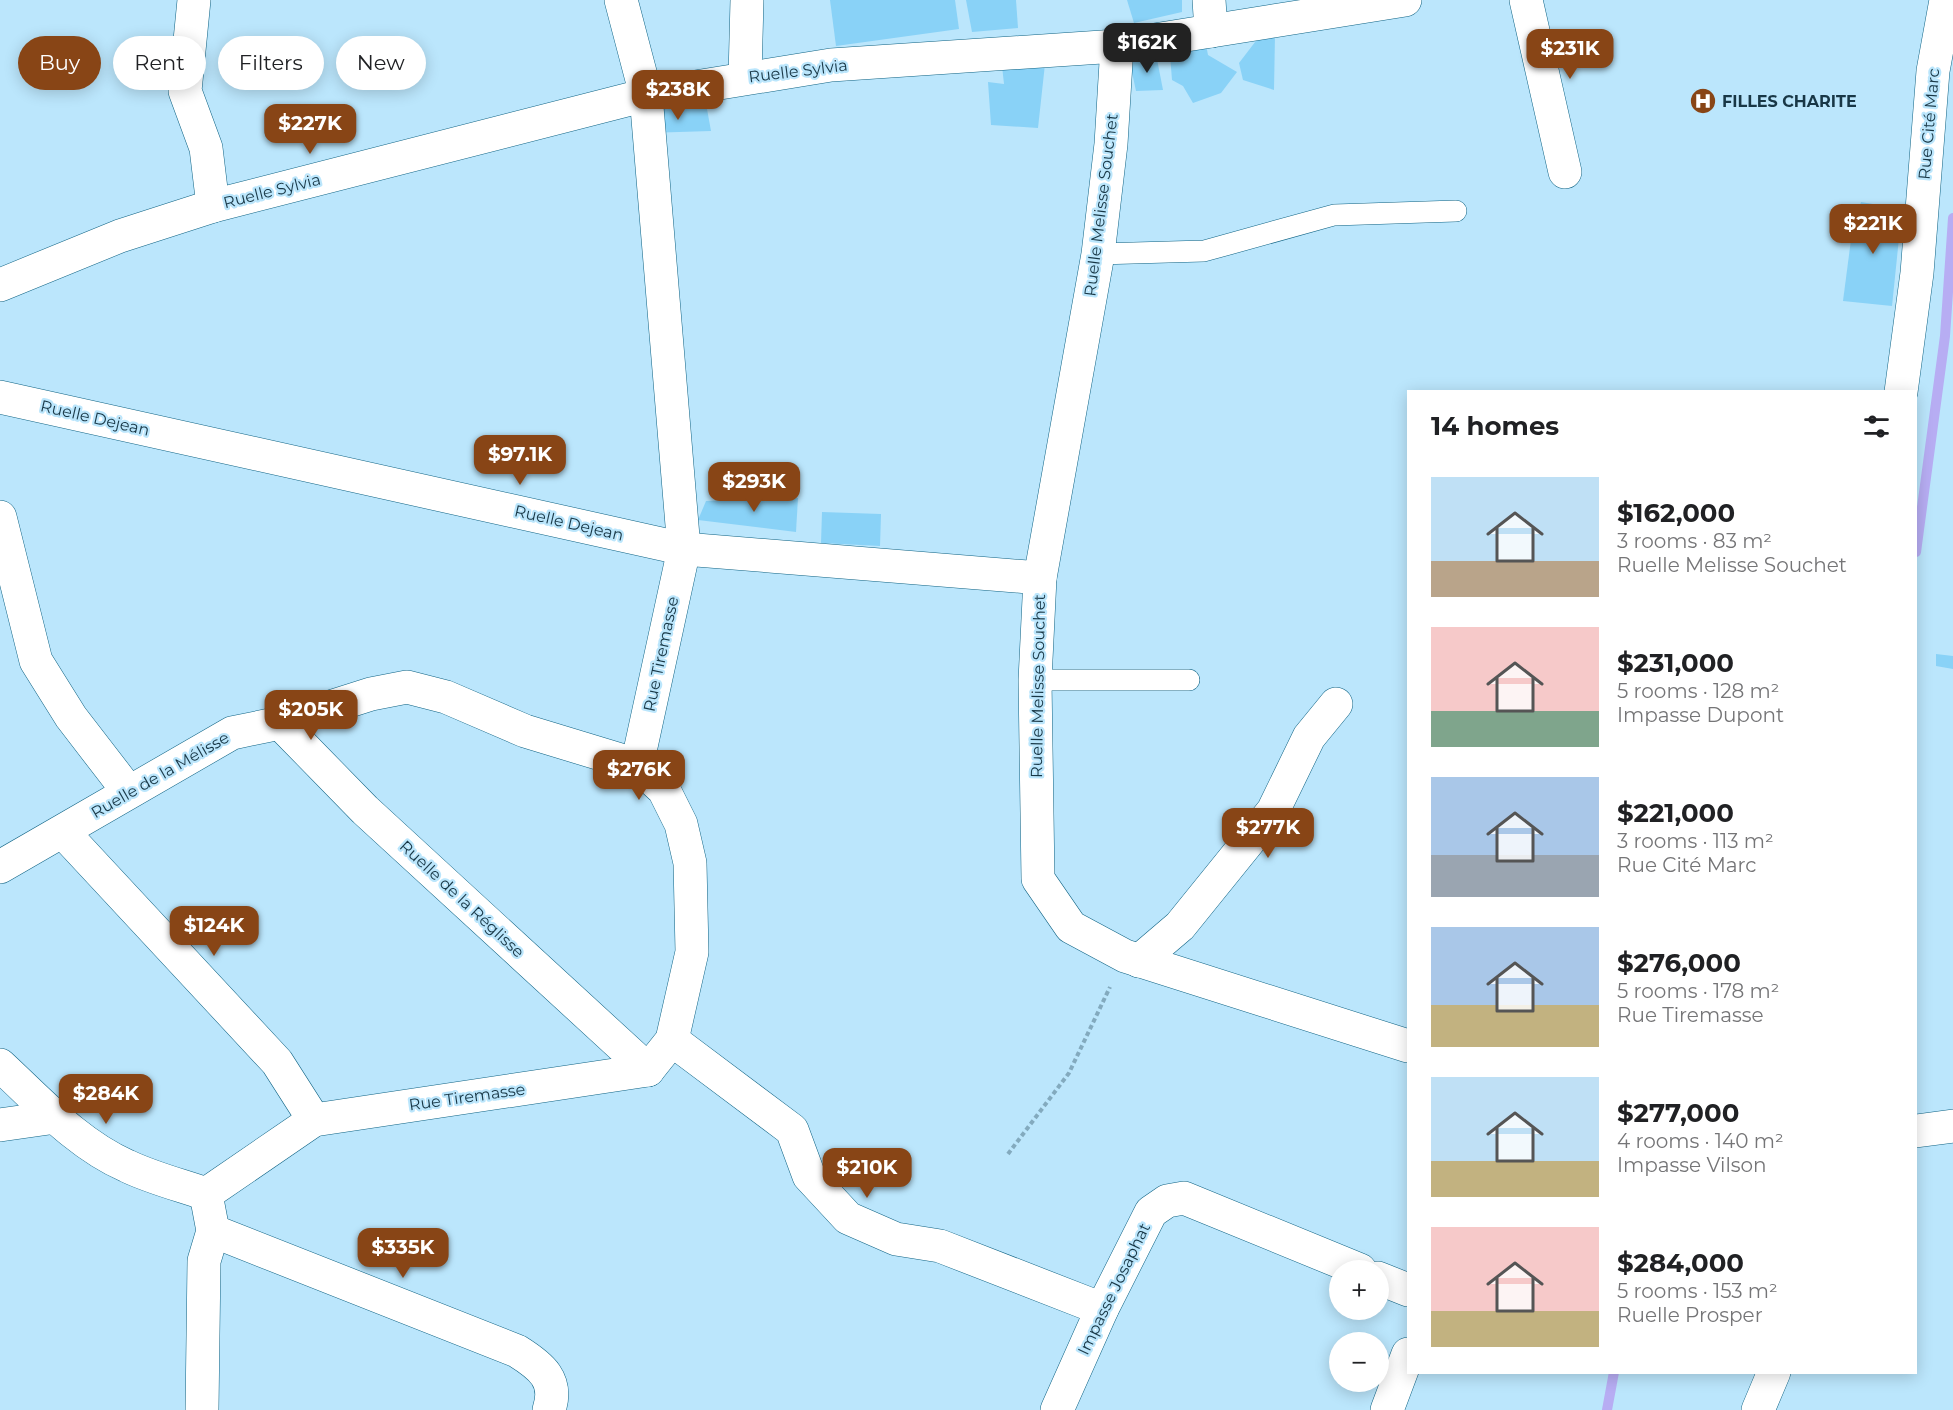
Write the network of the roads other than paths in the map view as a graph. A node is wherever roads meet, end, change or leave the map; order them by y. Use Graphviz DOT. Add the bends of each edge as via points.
graph roads {
  1 [pos="194,0"];
  2 [pos="621,0"];
  3 [pos="747,0"];
  4 [pos="1405,0"];
  5 [pos="1526,0"];
  6 [pos="1946,0"];
  7 [pos="1210,15"];
  8 [pos="1117,46"];
  9 [pos="746,77"];
  10 [pos="646,95"];
  11 [pos="1565,172"];
  12 [pos="213,206"];
  13 [pos="1456,211"];
  14 [pos="1098,254"];
  15 [pos="0,285"];
  16 [pos="1901,390"];
  17 [pos="0,397"];
  18 [pos="0,517"];
  19 [pos="684,549"];
  20 [pos="1040,578"];
  21 [pos="8,584"];
  22 [pos="1035,680"];
  23 [pos="1189,680"];
  24 [pos="1336,704"];
  25 [pos="280,723"];
  26 [pos="637,765"];
  27 [pos="128,791"];
  28 [pos="63,832"];
  29 [pos="0,867"];
  30 [pos="1132,959"];
  31 [pos="672,1041"];
  32 [pos="1407,1046"];
  33 [pos="0,1065"];
  34 [pos="648,1070"];
  35 [pos="56,1117"];
  36 [pos="314,1120"];
  37 [pos="0,1125"];
  38 [pos="1953,1126"];
  39 [pos="1917,1131"];
  40 [pos="206,1194"];
  41 [pos="209,1246"];
  42 [pos="1336,1260"];
  43 [pos="1389,1282"];
  44 [pos="1407,1290"];
  45 [pos="1102,1309"];
  46 [pos="1407,1357"];
  47 [pos="1773,1374"];
  48 [pos="550,1395"];
  49 [pos="202,1410"];
  50 [pos="1058,1410"];
  51 [pos="1388,1410"];
  52 [pos="1758,1410"];
  1 -- 12 [label="street" via="185,91 206,148"];
  2 -- 10 [label="street, Rue Tiremasse"];
  3 -- 9 [label="street"];
  4 -- 7 [label="street, Ruelle Sylvia"];
  5 -- 11 [label="street"];
  6 -- 16 [label="street, Rue Cité Marc" via="1933,71 1917,273"];
  7 -- 8 [label="street, Ruelle Sylvia"];
  8 -- 9 [label="street, Ruelle Sylvia" via="831,65"];
  8 -- 14 [label="street, Ruelle Melisse Souchet"];
  9 -- 10 [label="street, Ruelle Sylvia"];
  10 -- 12 [label="street, Ruelle Sylvia"];
  10 -- 19 [label="street, Rue Tiremasse"];
  12 -- 15 [label="street, Ruelle Sylvia" via="120,236"];
  13 -- 14 [label="lane" via="1334,215 1204,251"];
  14 -- 20 [label="street, Ruelle Melisse Souchet"];
  17 -- 19 [label="street, Ruelle Dejean"];
  18 -- 21 [label="street"];
  19 -- 20 [label="street, Ruelle Dejean"];
  19 -- 26 [label="street, Rue Tiremasse"];
  20 -- 22 [label="street, Ruelle Melisse Souchet"];
  21 -- 27 [label="street" via="36,661 71,717"];
  22 -- 23 [label="lane"];
  22 -- 30 [label="street, Ruelle Melisse Souchet" via="1038,879 1071,927"];
  24 -- 30 [label="street" via="1309,737 1273,811 1180,926"];
  25 -- 26 [label="street, Ruelle de la Mélisse" via="371,694 407,687 446,697 525,731"];
  25 -- 27 [label="street, Ruelle de la Mélisse" via="232,733"];
  25 -- 34 [label="street, Ruelle de la Réglisse" via="365,810"];
  26 -- 31 [label="street" via="664,790 681,824 690,863 692,952"];
  27 -- 28 [label="street, Ruelle de la Mélisse"];
  28 -- 29 [label="street, Ruelle de la Mélisse"];
  28 -- 36 [label="street" via="277,1062"];
  30 -- 32 [label="street, Ruelle Melisse Souchet"];
  31 -- 34 [label="street"];
  31 -- 45 [label="street" via="792,1130 809,1176 848,1218 896,1239 940,1246"];
  33 -- 35 [label="street"];
  34 -- 36 [label="street, Rue Tiremasse"];
  35 -- 37 [label="street"];
  35 -- 40 [label="street" via="126,1166"];
  36 -- 40 [label="street, Rue Tiremasse"];
  38 -- 39 [label="street"];
  40 -- 41 [label="street"];
  41 -- 48 [label="street" via="517,1351 540,1365"];
  41 -- 49 [label="street"];
  42 -- 45 [label="street, Impasse Josaphat" via="1184,1198 1167,1201 1151,1212"];
  43 -- 44 [label="street"];
  45 -- 50 [label="street, Impasse Josaphat"];
  46 -- 51 [label="street"];
  47 -- 52 [label="street"];
}
